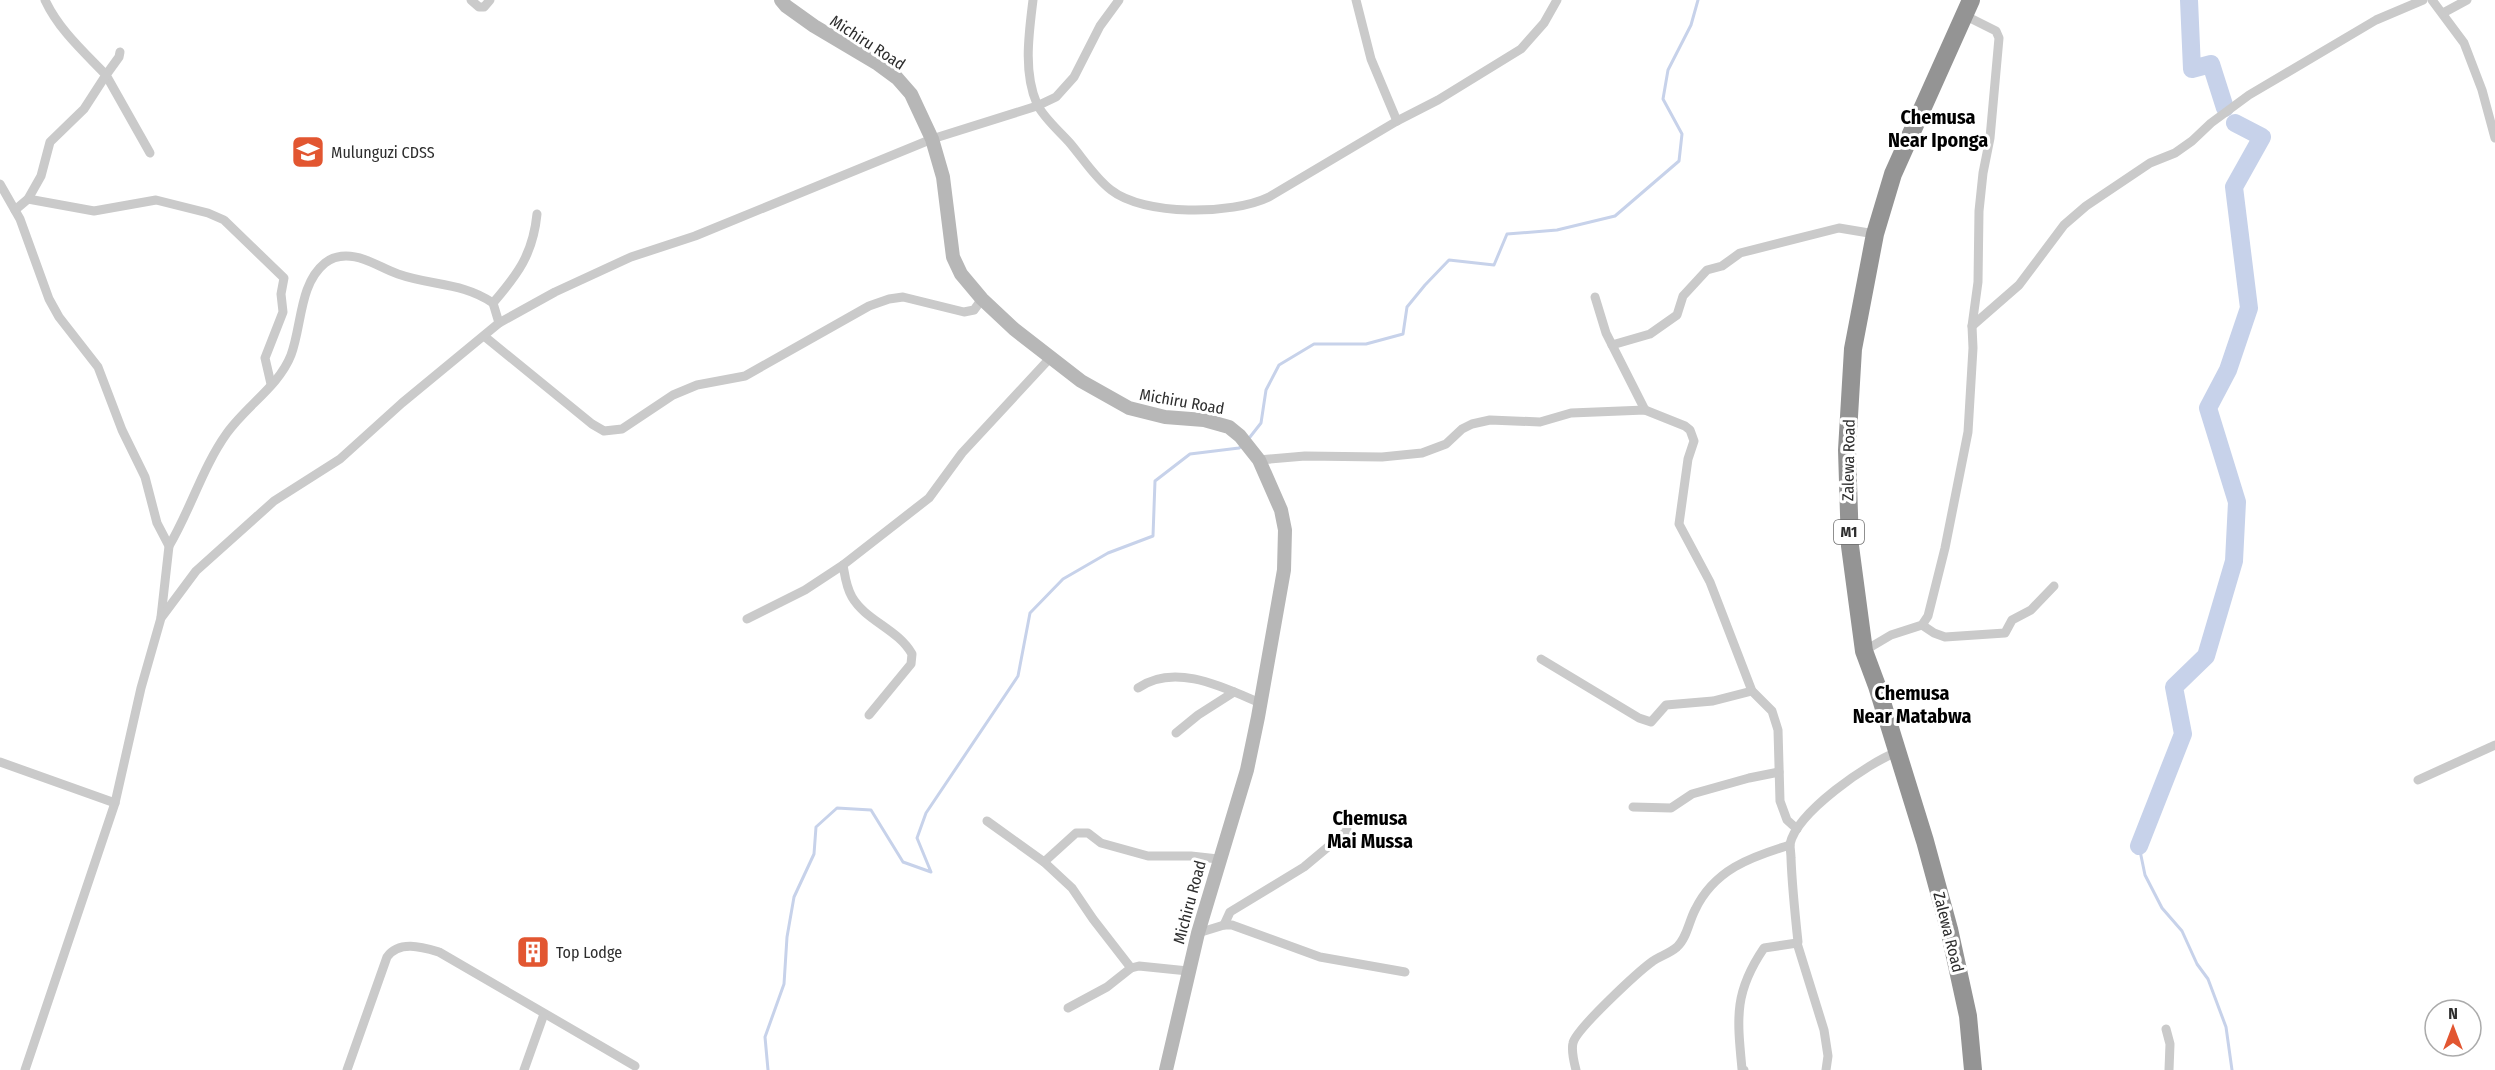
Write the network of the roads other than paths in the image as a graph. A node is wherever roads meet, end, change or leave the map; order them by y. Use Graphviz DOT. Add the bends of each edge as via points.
graph roads {
  1 [pos="45,0"];
  2 [pos="471,0"];
  3 [pos="490,0"];
  4 [pos="781,0"];
  5 [pos="1033,0"];
  6 [pos="1119,0"];
  7 [pos="1356,0"];
  8 [pos="1557,0"];
  9 [pos="2423,0"];
  10 [pos="2432,0"];
  11 [pos="2467,0"];
  12 [pos="1968,8"];
  13 [pos="2443,13"];
  14 [pos="120,52"];
  15 [pos="106,75"];
  16 [pos="1037,106"];
  17 [pos="1397,121"];
  18 [pos="2495,138"];
  19 [pos="932,139"];
  20 [pos="150,153"];
  21 [pos="0,184"];
  22 [pos="28,199"];
  23 [pos="15,210"];
  24 [pos="537,214"];
  25 [pos="1875,234"];
  26 [pos="1595,297"];
  27 [pos="982,299"];
  28 [pos="493,303"];
  29 [pos="500,323"];
  30 [pos="1972,326"];
  31 [pos="484,336"];
  32 [pos="1612,345"];
  33 [pos="1051,357"];
  34 [pos="271,384"];
  35 [pos="1645,410"];
  36 [pos="1259,460"];
  37 [pos="169,546"];
  38 [pos="843,565"];
  39 [pos="2054,586"];
  40 [pos="160,618"];
  41 [pos="747,619"];
  42 [pos="1922,625"];
  43 [pos="1864,651"];
  44 [pos="1541,659"];
  45 [pos="1138,688"];
  46 [pos="1752,691"];
  47 [pos="1234,692"];
  48 [pos="1260,703"];
  49 [pos="869,715"];
  50 [pos="1176,733"];
  51 [pos="2495,745"];
  52 [pos="1897,752"];
  53 [pos="0,762"];
  54 [pos="1779,772"];
  55 [pos="2418,780"];
  56 [pos="115,803"];
  57 [pos="1634,807"];
  58 [pos="1346,817"];
  59 [pos="987,821"];
  60 [pos="1797,829"];
  61 [pos="1790,845"];
  62 [pos="1218,860"];
  63 [pos="1044,862"];
  64 [pos="1224,925"];
  65 [pos="1198,933"];
  66 [pos="1797,943"];
  67 [pos="1131,968"];
  68 [pos="1188,971"];
  69 [pos="1405,972"];
  70 [pos="1068,1008"];
  71 [pos="544,1014"];
  72 [pos="2166,1029"];
  73 [pos="635,1066"];
  74 [pos="25,1070"];
  75 [pos="347,1070"];
  76 [pos="524,1070"];
  77 [pos="1166,1070"];
  78 [pos="1576,1070"];
  79 [pos="1744,1070"];
  80 [pos="1826,1070"];
  81 [pos="1973,1070"];
  82 [pos="2169,1070"];
  1 -- 15 [label="street" via="52,16"];
  2 -- 3 [label="street" via="484,7"];
  4 -- 19 [label="street, Michiru Road" via="814,26 897,78 911,94"];
  5 -- 16 [label="street" via="1029,54"];
  6 -- 16 [label="street" via="1065,90"];
  7 -- 17 [label="street" via="1371,59"];
  8 -- 17 [label="street" via="1544,24 1521,49"];
  9 -- 30 [label="street" via="2376,20 2249,95 2175,153 2150,163 2086,206 2064,225 2019,285"];
  10 -- 13 [label="street"];
  11 -- 13 [label="street"];
  12 -- 25 [label="highway, Zalewa Road / M1" via="1893,174"];
  12 -- 30 [label="street" via="1999,38 1990,138 1981,183 1978,282"];
  13 -- 18 [label="street" via="2469,53"];
  14 -- 15 [label="street"];
  15 -- 20 [label="street"];
  15 -- 22 [label="street" via="84,109 50,142 41,176"];
  16 -- 17 [label="street" via="1110,189 1135,202 1217,211 1254,204"];
  16 -- 19 [label="street"];
  19 -- 27 [label="street, Michiru Road" via="943,177 953,257 961,274"];
  19 -- 29 [label="street" via="695,236 631,256"];
  21 -- 23 [label="street"];
  22 -- 23 [label="street"];
  22 -- 34 [label="street" via="94,211 156,200 225,220 284,278 283,312 265,358"];
  23 -- 37 [label="street" via="53,306 98,367 145,477 157,523"];
  24 -- 28 [label="street" via="529,252"];
  25 -- 32 [label="street" via="1839,228 1740,253 1722,266 1707,270 1683,296 1677,315 1650,334"];
  25 -- 43 [label="highway, Zalewa Road / M1" via="1853,349 1847,450 1850,546"];
  26 -- 32 [label="street"];
  27 -- 31 [label="street" via="974,310 963,312 903,297 874,304 745,376 688,388 622,429 609,432 592,424"];
  27 -- 33 [label="street, Michiru Road"];
  28 -- 29 [label="street"];
  28 -- 34 [label="street" via="464,287 397,274 363,258 337,257 325,263 312,279 290,358"];
  29 -- 31 [label="street"];
  30 -- 42 [label="street" via="1968,432 1945,549 1928,616"];
  31 -- 40 [label="street" via="348,452 274,501 196,571"];
  32 -- 35 [label="street"];
  33 -- 36 [label="street, Michiru Road" via="1081,381 1138,412 1228,427"];
  33 -- 38 [label="street" via="962,453 929,498"];
  34 -- 37 [label="street" via="236,421 217,449"];
  35 -- 36 [label="street" via="1571,413 1540,422 1480,422 1462,429 1440,448 1422,453 1382,458 1305,456"];
  35 -- 46 [label="street" via="1685,426 1693,435 1678,524 1710,582"];
  36 -- 48 [label="street, Michiru Road" via="1281,510 1285,530 1275,631"];
  37 -- 40 [label="street"];
  38 -- 41 [label="street" via="805,590"];
  38 -- 49 [label="street" via="847,586 856,602 898,636 912,654 911,664"];
  39 -- 42 [label="street" via="2031,610 2012,620 2005,633 1945,637"];
  40 -- 56 [label="street"];
  42 -- 43 [label="street" via="1891,635"];
  43 -- 52 [label="highway, Zalewa Road / M1"];
  44 -- 46 [label="street" via="1651,722 1666,705 1713,701"];
  45 -- 47 [label="street" via="1147,682 1179,678 1211,682"];
  46 -- 54 [label="street" via="1768,705 1775,718"];
  47 -- 48 [label="street"];
  47 -- 50 [label="street"];
  48 -- 62 [label="street, Michiru Road" via="1247,770"];
  51 -- 55 [label="street"];
  52 -- 60 [label="street" via="1847,780"];
  52 -- 81 [label="highway, Zalewa Road / M1" via="1952,940 1968,1016"];
  53 -- 56 [label="street"];
  54 -- 57 [label="street" via="1692,794 1671,808"];
  54 -- 60 [label="street" via="1780,801 1787,820"];
  56 -- 74 [label="street"];
  58 -- 64 [label="street" via="1347,831 1336,842 1304,867 1230,912"];
  59 -- 63 [label="street"];
  60 -- 61 [label="street"];
  61 -- 66 [label="street"];
  61 -- 78 [label="street" via="1758,854 1713,882 1677,946 1646,967 1576,1036 1572,1048"];
  62 -- 63 [label="street" via="1148,856 1101,843 1082,832"];
  62 -- 65 [label="street, Michiru Road"];
  63 -- 67 [label="street" via="1072,888"];
  64 -- 65 [label="street"];
  64 -- 69 [label="street" via="1320,957"];
  65 -- 68 [label="street, Michiru Road"];
  66 -- 79 [label="street" via="1764,948 1750,969 1738,1010"];
  66 -- 80 [label="street" via="1824,1030"];
  67 -- 68 [label="street"];
  67 -- 70 [label="street" via="1107,987"];
  68 -- 77 [label="street, Michiru Road"];
  71 -- 73 [label="street"];
  71 -- 75 [label="street" via="439,952 398,947 387,957"];
  71 -- 76 [label="street"];
  72 -- 82 [label="street"];
}
